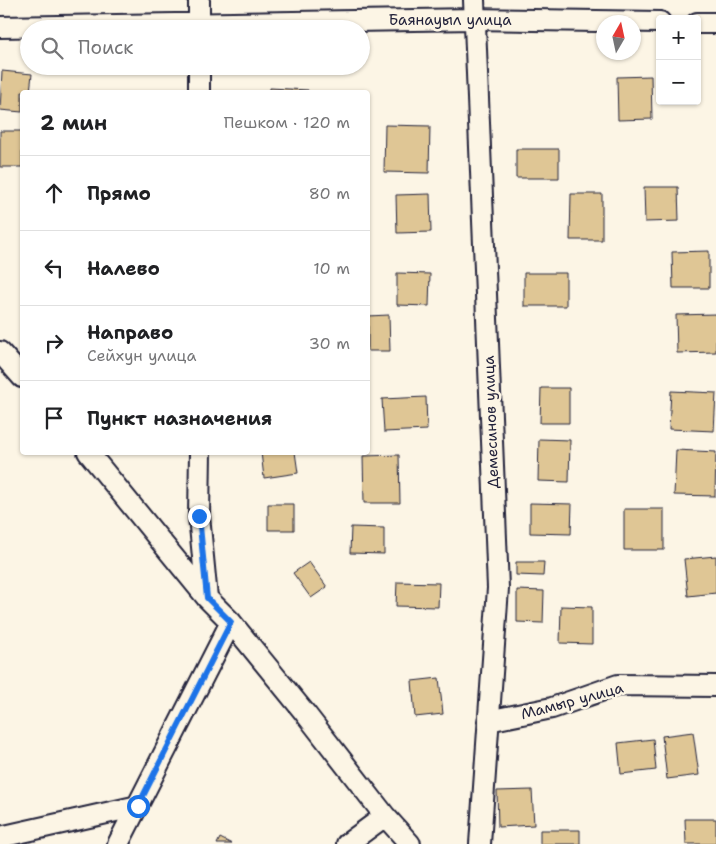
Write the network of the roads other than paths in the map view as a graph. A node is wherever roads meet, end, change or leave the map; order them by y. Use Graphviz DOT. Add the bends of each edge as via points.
graph roads {
  1 [pos="199,0"];
  2 [pos="474,9"];
  3 [pos="199,20"];
  4 [pos="296,20"];
  5 [pos="656,22"];
  6 [pos="701,23"];
  7 [pos="716,23"];
  8 [pos="0,27"];
  9 [pos="20,27"];
  10 [pos="199,75"];
  11 [pos="199,90"];
  12 [pos="0,352"];
  13 [pos="20,375"];
  14 [pos="90,455"];
  15 [pos="200,455"];
  16 [pos="207,598"];
  17 [pos="231,622"];
  18 [pos="716,686"];
  19 [pos="488,721"];
  20 [pos="138,806"];
  21 [pos="385,816"];
  22 [pos="0,837"];
  23 [pos="118,844"];
  24 [pos="347,844"];
  25 [pos="410,844"];
  26 [pos="480,844"];
  1 -- 3 [label="street"];
  2 -- 4 [label="street, Баянауыл улица"];
  2 -- 5 [label="street, Баянауыл улица"];
  2 -- 19 [label="street, Демесинов улица" via="498,588"];
  6 -- 7 [label="street"];
  8 -- 9 [label="street, Баянауыл улица"];
  10 -- 11 [label="street"];
  12 -- 13 [label="street"];
  14 -- 16 [label="street"];
  15 -- 16 [label="street" via="199,516"];
  16 -- 17 [label="street"];
  17 -- 20 [label="street"];
  17 -- 21 [label="street"];
  18 -- 19 [label="street, Мамыр улица" via="618,686 552,708"];
  19 -- 26 [label="street, Демесинов улица"];
  20 -- 22 [label="street"];
  20 -- 23 [label="street"];
  21 -- 24 [label="street"];
  21 -- 25 [label="street"];
}
